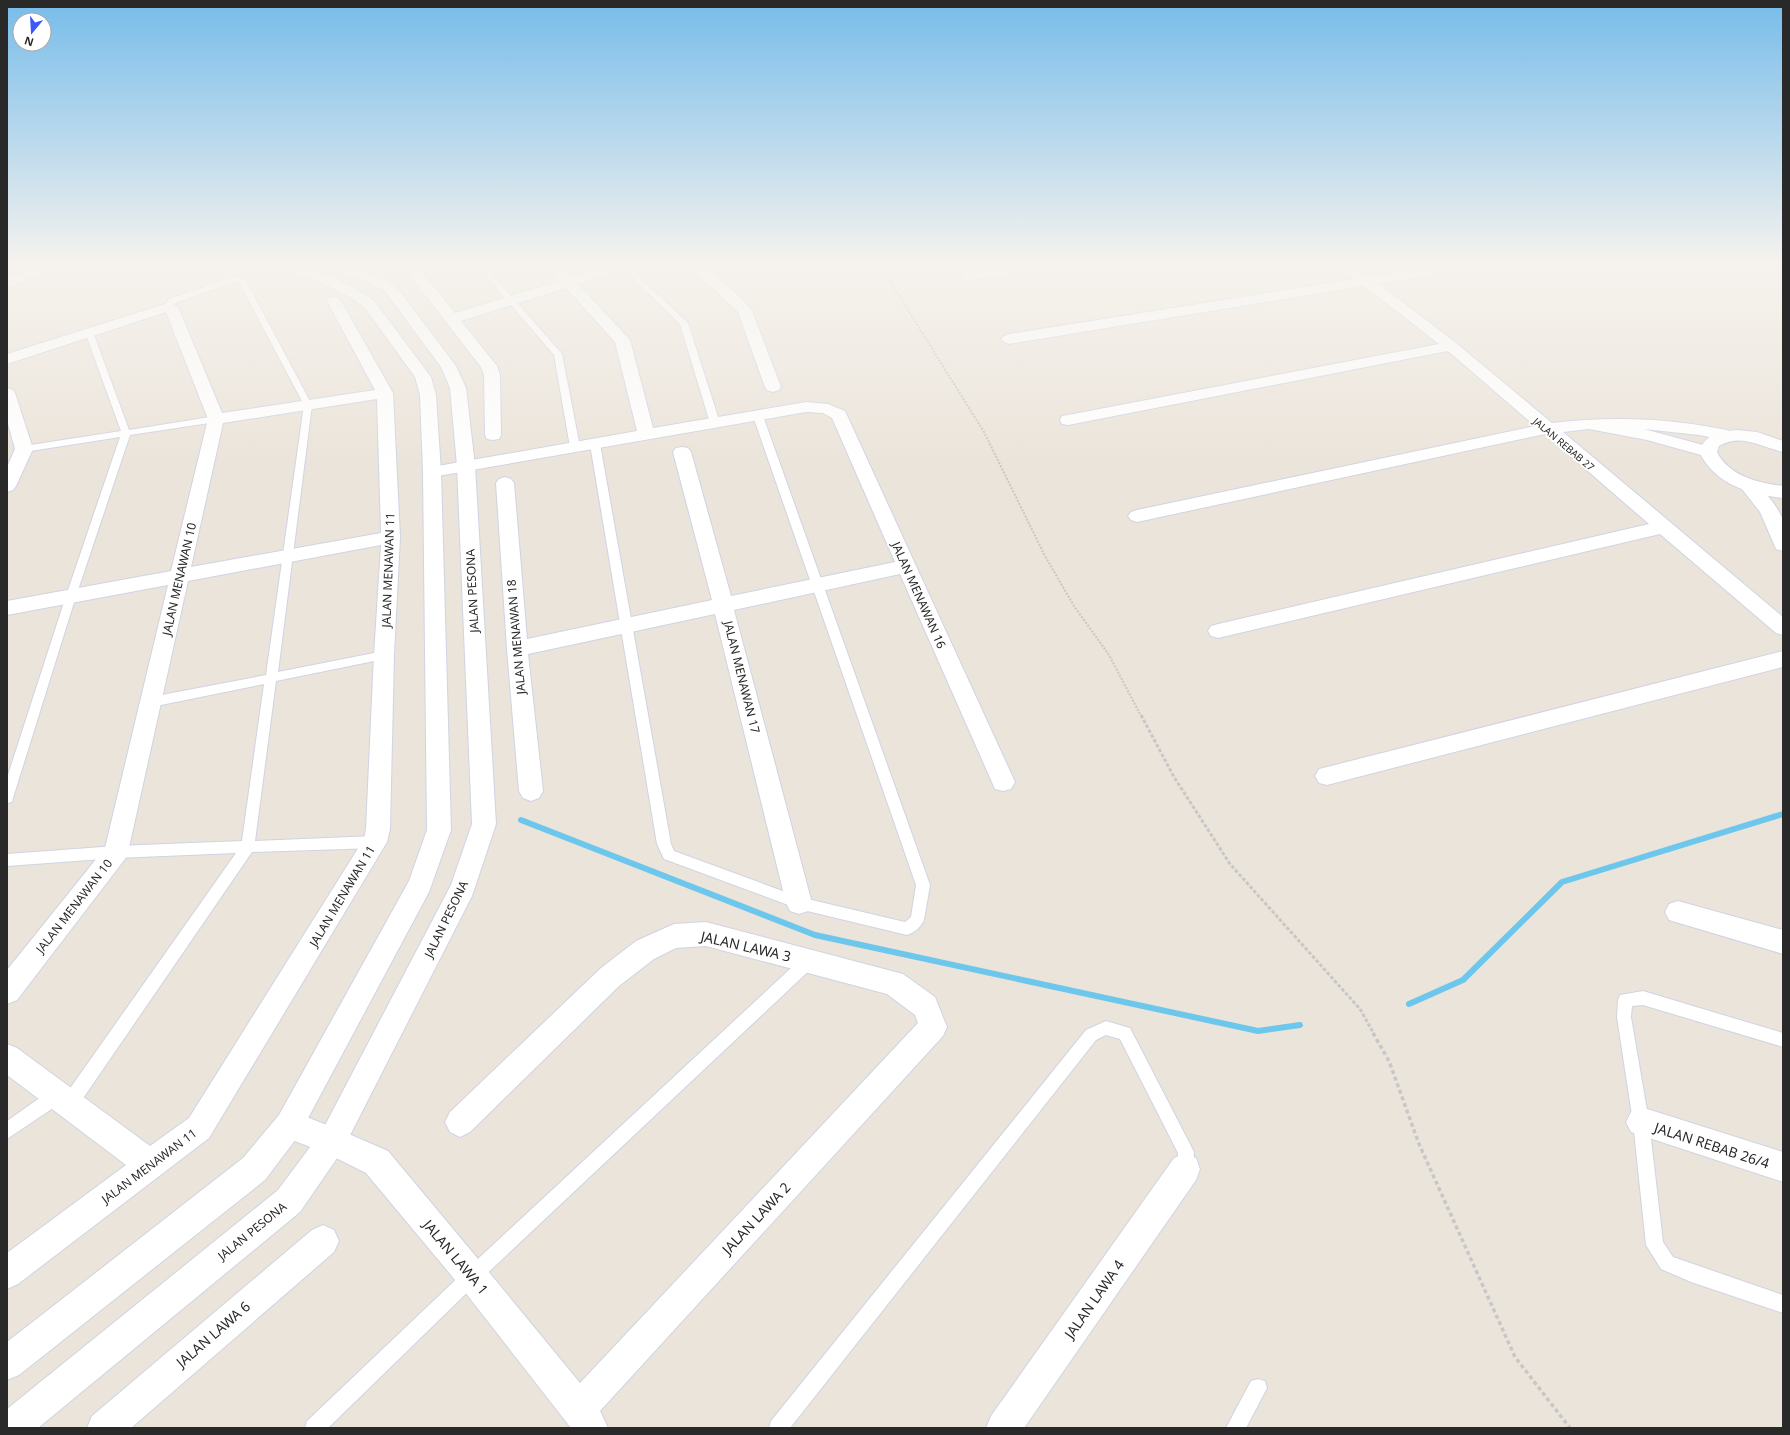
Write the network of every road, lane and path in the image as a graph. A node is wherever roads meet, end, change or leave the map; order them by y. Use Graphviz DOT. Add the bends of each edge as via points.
graph roads {
  1 [pos="95,330"];
  2 [pos="181,330"];
  3 [pos="268,330"];
  4 [pos="350,330"];
  5 [pos="388,330"];
  6 [pos="421,330"];
  7 [pos="460,330"];
  8 [pos="537,330"];
  9 [pos="613,330"];
  10 [pos="686,330"];
  11 [pos="752,330"];
  12 [pos="920,330"];
  13 [pos="1064,330"];
  14 [pos="1430,330"];
  15 [pos="89,332"];
  16 [pos="1009,339"];
  17 [pos="1451,346"];
  18 [pos="7,359"];
  19 [pos="773,387"];
  20 [pos="7,393"];
  21 [pos="385,393"];
  22 [pos="308,405"];
  23 [pos="758,416"];
  24 [pos="216,419"];
  25 [pos="1068,420"];
  26 [pos="715,423"];
  27 [pos="1589,424"];
  28 [pos="1546,428"];
  29 [pos="126,433"];
  30 [pos="493,435"];
  31 [pos="646,435"];
  32 [pos="1729,436"];
  33 [pos="595,444"];
  34 [pos="1783,447"];
  35 [pos="24,448"];
  36 [pos="574,448"];
  37 [pos="682,452"];
  38 [pos="1708,452"];
  39 [pos="466,466"];
  40 [pos="432,472"];
  41 [pos="505,483"];
  42 [pos="1747,484"];
  43 [pos="7,486"];
  44 [pos="1783,492"];
  45 [pos="1783,503"];
  46 [pos="1137,516"];
  47 [pos="1663,527"];
  48 [pos="391,537"];
  49 [pos="1781,537"];
  50 [pos="287,557"];
  51 [pos="906,566"];
  52 [pos="180,577"];
  53 [pos="818,585"];
  54 [pos="71,596"];
  55 [pos="723,605"];
  56 [pos="7,608"];
  57 [pos="626,626"];
  58 [pos="1783,628"];
  59 [pos="1218,631"];
  60 [pos="516,649"];
  61 [pos="384,655"];
  62 [pos="1783,659"];
  63 [pos="271,678"];
  64 [pos="151,702"];
  65 [pos="1327,776"];
  66 [pos="1003,782"];
  67 [pos="531,791"];
  68 [pos="7,798"];
  69 [pos="375,842"];
  70 [pos="248,847"];
  71 [pos="116,852"];
  72 [pos="7,860"];
  73 [pos="799,903"];
  74 [pos="1678,912"];
  75 [pos="1783,942"];
  76 [pos="809,961"];
  77 [pos="7,991"];
  78 [pos="933,1027"];
  79 [pos="1783,1040"];
  80 [pos="7,1058"];
  81 [pos="63,1100"];
  82 [pos="460,1122"];
  83 [pos="1641,1122"];
  84 [pos="289,1125"];
  85 [pos="7,1131"];
  86 [pos="332,1141"];
  87 [pos="151,1165"];
  88 [pos="1783,1167"];
  89 [pos="1185,1169"];
  90 [pos="323,1241"];
  91 [pos="7,1273"];
  92 [pos="472,1276"];
  93 [pos="1783,1304"];
  94 [pos="7,1363"];
  95 [pos="1258,1388"];
  96 [pos="585,1418"];
  97 [pos="11,1428"];
  98 [pos="104,1428"];
  99 [pos="314,1428"];
  100 [pos="778,1428"];
  101 [pos="1003,1428"];
  102 [pos="1235,1428"];
  103 [pos="1570,1428"];
  1 -- 15 [label="street"];
  2 -- 24 [label="street"];
  3 -- 22 [label="lane"];
  4 -- 21 [label="street, JALAN MENAWAN 11"];
  5 -- 40 [label="street" via="423,377 428,395"];
  6 -- 39 [label="street, JALAN PESONA" via="451,370 458,388"];
  7 -- 30 [label="street" via="491,370"];
  8 -- 36 [label="lane" via="560,359"];
  9 -- 31 [label="street" via="624,344"];
  10 -- 26 [label="lane"];
  11 -- 19 [label="street"];
  12 -- 103 [label="path" via="984,432 1045,556 1074,606 1109,655 1174,777 1230,864 1360,1009 1390,1061 1418,1144 1515,1357"];
  13 -- 16 [label="street"];
  14 -- 17 [label="street, JALAN REBAB 27"];
  15 -- 18 [label="street"];
  15 -- 29 [label="lane"];
  17 -- 25 [label="street"];
  17 -- 28 [label="street, JALAN REBAB 27"];
  20 -- 35 [label="street"];
  21 -- 22 [label="street"];
  21 -- 48 [label="street, JALAN MENAWAN 11"];
  22 -- 24 [label="street"];
  22 -- 50 [label="lane"];
  23 -- 26 [label="street"];
  23 -- 51 [label="street, JALAN MENAWAN 16" via="806,407 821,407 839,415"];
  23 -- 53 [label="lane"];
  24 -- 29 [label="lane"];
  24 -- 52 [label="street, JALAN MENAWAN 10"];
  26 -- 31 [label="street"];
  27 -- 28 [label="street"];
  27 -- 32 [label="street" via="1644,424"];
  27 -- 38 [label="street" via="1649,435"];
  28 -- 46 [label="street"];
  28 -- 47 [label="street, JALAN REBAB 27"];
  29 -- 35 [label="lane"];
  29 -- 54 [label="lane"];
  31 -- 33 [label="street"];
  32 -- 34 [label="street" via="1759,438"];
  32 -- 38 [label="street" via="1711,443"];
  33 -- 36 [label="street"];
  33 -- 57 [label="lane"];
  35 -- 43 [label="street"];
  36 -- 39 [label="street"];
  37 -- 55 [label="street, JALAN MENAWAN 17"];
  38 -- 42 [label="street" via="1720,468"];
  39 -- 40 [label="street"];
  39 -- 86 [label="street, JALAN PESONA" via="484,824 463,888"];
  40 -- 84 [label="street" via="439,830 420,884"];
  41 -- 60 [label="street, JALAN MENAWAN 18"];
  42 -- 44 [label="street"];
  42 -- 49 [label="street" via="1766,506"];
  45 -- 49 [label="street" via="1778,518"];
  47 -- 58 [label="street, JALAN REBAB 27"];
  47 -- 59 [label="street"];
  48 -- 50 [label="street"];
  48 -- 61 [label="street, JALAN MENAWAN 11"];
  50 -- 52 [label="street"];
  50 -- 63 [label="lane"];
  51 -- 53 [label="street"];
  51 -- 66 [label="street, JALAN MENAWAN 16"];
  52 -- 54 [label="street"];
  52 -- 64 [label="street, JALAN MENAWAN 10"];
  53 -- 55 [label="street"];
  53 -- 73 [label="lane" via="923,885 917,920 907,928"];
  54 -- 56 [label="street"];
  54 -- 68 [label="lane"];
  55 -- 57 [label="street"];
  55 -- 73 [label="street, JALAN MENAWAN 17"];
  57 -- 60 [label="street"];
  57 -- 73 [label="lane" via="664,844 669,855"];
  60 -- 67 [label="street, JALAN MENAWAN 18"];
  61 -- 63 [label="lane"];
  61 -- 69 [label="street, JALAN MENAWAN 11" via="378,829"];
  62 -- 65 [label="street"];
  63 -- 64 [label="lane"];
  63 -- 70 [label="lane"];
  64 -- 71 [label="street, JALAN MENAWAN 10"];
  69 -- 70 [label="lane"];
  69 -- 87 [label="street, JALAN MENAWAN 11" via="199,1128"];
  70 -- 71 [label="lane"];
  70 -- 81 [label="lane"];
  71 -- 72 [label="lane"];
  71 -- 77 [label="street, JALAN MENAWAN 10"];
  74 -- 75 [label="street"];
  76 -- 78 [label="street, JALAN LAWA 3" via="894,983 925,1006"];
  76 -- 82 [label="street, JALAN LAWA 3" via="706,934 674,936 645,950 610,977"];
  76 -- 92 [label="lane"];
  78 -- 96 [label="street, JALAN LAWA 2"];
  79 -- 83 [label="lane" via="1643,998 1625,1000 1624,1018"];
  80 -- 81 [label="street"];
  81 -- 85 [label="lane"];
  81 -- 87 [label="street"];
  83 -- 88 [label="street, JALAN REBAB 26/4"];
  83 -- 93 [label="lane" via="1656,1245 1667,1263"];
  84 -- 86 [label="street, JALAN LAWA 1"];
  84 -- 94 [label="street" via="254,1168"];
  86 -- 92 [label="street, JALAN LAWA 1" via="377,1162"];
  86 -- 97 [label="street, JALAN PESONA" via="289,1201"];
  87 -- 91 [label="street, JALAN MENAWAN 11"];
  89 -- 100 [label="lane" via="1186,1152 1125,1033 1106,1028 1091,1035"];
  89 -- 101 [label="street, JALAN LAWA 4"];
  90 -- 98 [label="street, JALAN LAWA 6"];
  92 -- 96 [label="street, JALAN LAWA 1"];
  92 -- 99 [label="lane"];
  95 -- 102 [label="lane"];
}
